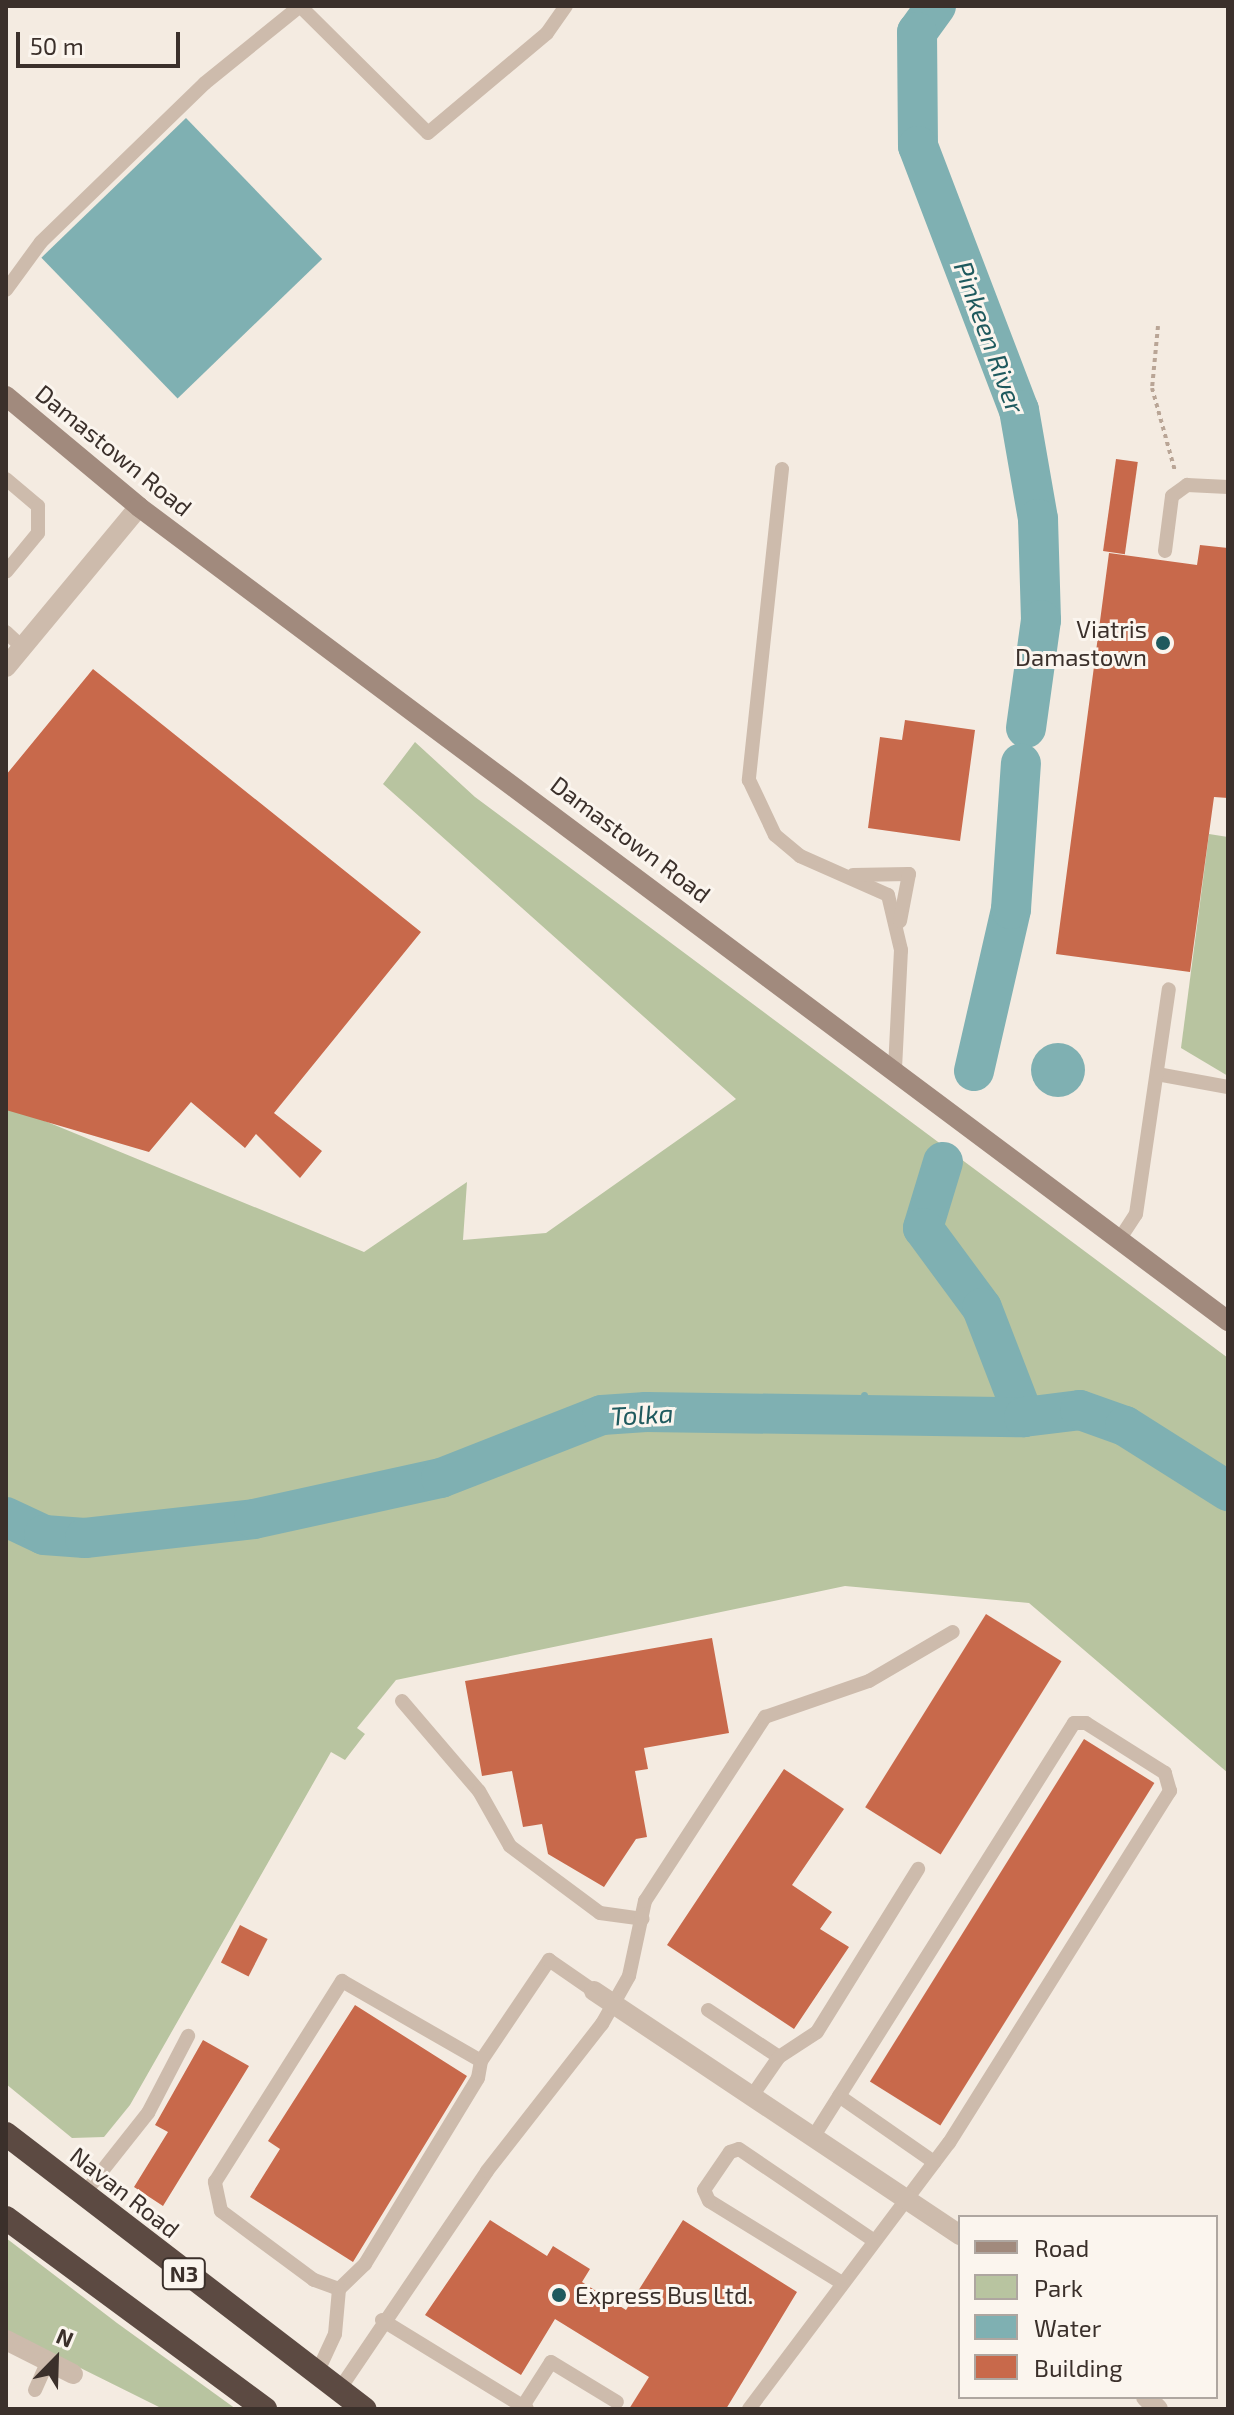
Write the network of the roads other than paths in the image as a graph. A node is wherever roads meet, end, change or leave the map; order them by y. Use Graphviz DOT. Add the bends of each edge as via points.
graph roads {
  1 [pos="566,6"];
  2 [pos="6,290"];
  3 [pos="6,396"];
  4 [pos="782,469"];
  5 [pos="6,479"];
  6 [pos="1228,487"];
  7 [pos="139,507"];
  8 [pos="1165,551"];
  9 [pos="6,572"];
  10 [pos="6,632"];
  11 [pos="22,647"];
  12 [pos="6,667"];
  13 [pos="848,875"];
  14 [pos="899,931"];
  15 [pos="1169,989"];
  16 [pos="895,1069"];
  17 [pos="1157,1074"];
  18 [pos="1228,1087"];
  19 [pos="1121,1237"];
  20 [pos="1228,1321"];
  21 [pos="953,1632"];
  22 [pos="402,1701"];
  23 [pos="918,1869"];
  24 [pos="643,1919"];
  25 [pos="594,1991"];
  26 [pos="614,2004"];
  27 [pos="708,2010"];
  28 [pos="188,2036"];
  29 [pos="779,2057"];
  30 [pos="481,2061"];
  31 [pos="752,2096"];
  32 [pos="839,2096"];
  33 [pos="6,2134"];
  34 [pos="813,2137"];
  35 [pos="934,2162"];
  36 [pos="83,2195"];
  37 [pos="906,2199"];
  38 [pos="6,2218"];
  39 [pos="958,2234"];
  40 [pos="873,2240"];
  41 [pos="842,2283"];
  42 [pos="339,2289"];
  43 [pos="382,2320"];
  44 [pos="6,2340"];
  45 [pos="47,2363"];
  46 [pos="317,2373"];
  47 [pos="73,2374"];
  48 [pos="35,2390"];
  49 [pos="339,2390"];
  50 [pos="617,2402"];
  51 [pos="525,2408"];
  52 [pos="265,2409"];
  53 [pos="365,2409"];
  54 [pos="749,2409"];
  1 -- 2 [label="lane" via="547,33 428,133 300,6 205,83 41,242"];
  3 -- 7 [label="street, Damastown Road"];
  4 -- 13 [label="lane" via="749,780 775,835 800,856"];
  5 -- 9 [label="lane" via="38,506 38,533"];
  6 -- 8 [label="lane" via="1180,489 1172,496"];
  7 -- 11 [label="street"];
  7 -- 16 [label="street, Damastown Road"];
  10 -- 11 [label="lane"];
  11 -- 12 [label="street"];
  13 -- 14 [label="lane" via="888,895"];
  13 -- 14 [label="lane" via="909,874"];
  14 -- 16 [label="lane"];
  15 -- 17 [label="lane"];
  16 -- 19 [label="street, Damastown Road"];
  17 -- 18 [label="lane"];
  17 -- 19 [label="lane" via="1136,1214"];
  19 -- 20 [label="street, Damastown Road"];
  21 -- 24 [label="lane" via="869,1681 765,1717 645,1901"];
  22 -- 24 [label="lane" via="479,1791 510,1846 600,1913"];
  23 -- 29 [label="lane" via="817,2032"];
  24 -- 26 [label="lane"];
  25 -- 26 [label="street"];
  25 -- 30 [label="lane" via="549,1960"];
  26 -- 31 [label="street"];
  26 -- 43 [label="lane"];
  27 -- 29 [label="lane"];
  28 -- 36 [label="lane" via="148,2113"];
  29 -- 31 [label="lane"];
  30 -- 42 [label="lane" via="478,2078 365,2264"];
  30 -- 42 [label="lane" via="342,1981 215,2182 221,2211 314,2280"];
  31 -- 34 [label="street"];
  32 -- 34 [label="lane"];
  32 -- 35 [label="lane"];
  32 -- 35 [label="lane" via="1074,1723 1086,1723 1165,1773 1170,1791"];
  33 -- 36 [label="highway, Navan Road / N3"];
  34 -- 37 [label="street"];
  35 -- 37 [label="lane"];
  36 -- 46 [label="highway, Navan Road / N3"];
  37 -- 39 [label="street"];
  37 -- 40 [label="lane"];
  38 -- 52 [label="highway, N3"];
  40 -- 41 [label="lane"];
  40 -- 41 [label="lane" via="739,2149 730,2152 704,2190 709,2201"];
  41 -- 54 [label="lane"];
  42 -- 46 [label="lane" via="335,2334"];
  43 -- 49 [label="lane"];
  43 -- 51 [label="lane"];
  44 -- 45 [label="street"];
  45 -- 47 [label="street"];
  45 -- 48 [label="lane"];
  46 -- 49 [label="highway, Navan Road / N3"];
  49 -- 53 [label="highway, Navan Road / N3"];
  50 -- 51 [label="lane" via="551,2362"];
}
